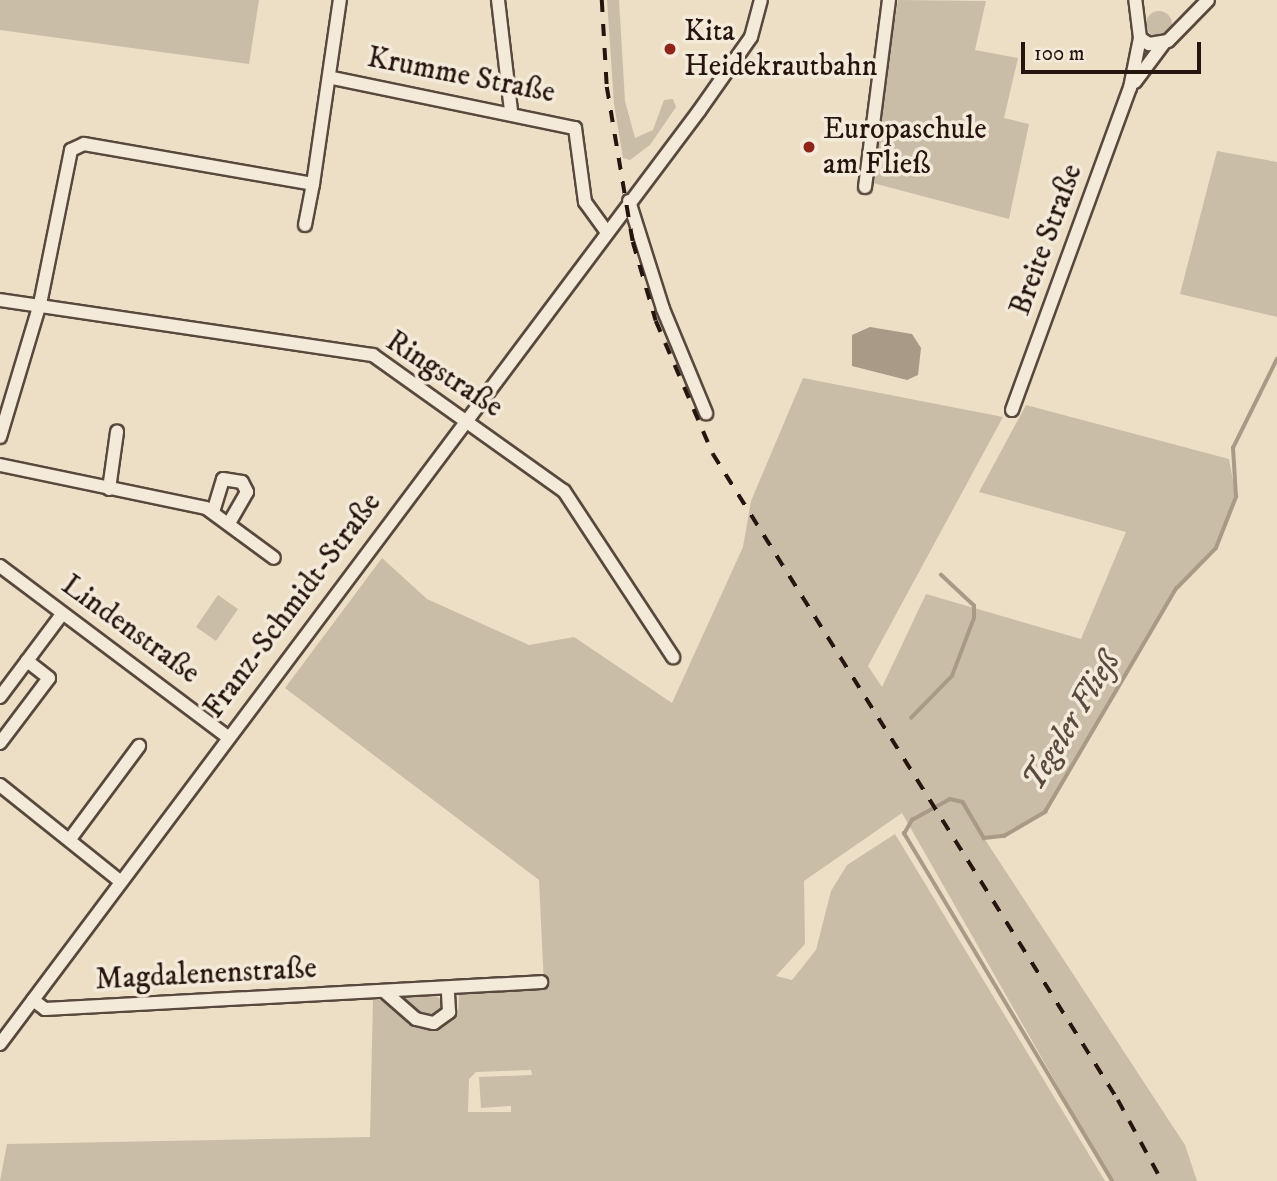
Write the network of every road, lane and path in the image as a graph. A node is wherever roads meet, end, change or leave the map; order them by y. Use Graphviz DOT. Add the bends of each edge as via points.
graph roads {
  1 [pos="340,0"];
  2 [pos="498,0"];
  3 [pos="761,0"];
  4 [pos="889,0"];
  5 [pos="1135,0"];
  6 [pos="1208,0"];
  7 [pos="1140,38"];
  8 [pos="1164,43"];
  9 [pos="334,78"];
  10 [pos="1130,88"];
  11 [pos="510,111"];
  12 [pos="313,184"];
  13 [pos="865,187"];
  14 [pos="629,201"];
  15 [pos="305,225"];
  16 [pos="605,230"];
  17 [pos="0,300"];
  18 [pos="40,304"];
  19 [pos="1012,410"];
  20 [pos="706,413"];
  21 [pos="465,417"];
  22 [pos="1,432"];
  23 [pos="117,432"];
  24 [pos="0,465"];
  25 [pos="108,489"];
  26 [pos="213,512"];
  27 [pos="229,523"];
  28 [pos="274,558"];
  29 [pos="0,566"];
  30 [pos="62,614"];
  31 [pos="673,657"];
  32 [pos="27,661"];
  33 [pos="0,697"];
  34 [pos="228,737"];
  35 [pos="0,743"];
  36 [pos="139,746"];
  37 [pos="0,785"];
  38 [pos="70,838"];
  39 [pos="121,882"];
  40 [pos="541,982"];
  41 [pos="448,990"];
  42 [pos="385,992"];
  43 [pos="33,1000"];
  44 [pos="0,1020"];
  45 [pos="12,1028"];
  46 [pos="0,1044"];
  1 -- 9 [label="street"];
  2 -- 11 [label="street"];
  3 -- 14 [label="street, Franz-Schmidt-Straße" via="751,37"];
  4 -- 13 [label="street"];
  5 -- 7 [label="street, Breite Straße"];
  6 -- 8 [label="street, Breite Straße"];
  7 -- 8 [label="street"];
  7 -- 10 [label="street, Breite Straße"];
  8 -- 10 [label="street, Breite Straße"];
  9 -- 11 [label="street, Krumme Straße"];
  9 -- 12 [label="street, Krumme Straße"];
  10 -- 19 [label="street, Breite Straße"];
  11 -- 16 [label="street, Krumme Straße" via="575,128 585,202"];
  12 -- 15 [label="street, Krumme Straße"];
  12 -- 18 [label="street" via="76,144"];
  14 -- 16 [label="street, Franz-Schmidt-Straße"];
  14 -- 20 [label="street" via="663,310"];
  16 -- 21 [label="street, Franz-Schmidt-Straße"];
  17 -- 18 [label="street, Ringstraße"];
  18 -- 21 [label="street, Ringstraße" via="373,355"];
  18 -- 22 [label="street"];
  21 -- 31 [label="street, Ringstraße" via="564,491"];
  21 -- 34 [label="street, Franz-Schmidt-Straße"];
  23 -- 25 [label="street"];
  24 -- 25 [label="street"];
  25 -- 26 [label="street"];
  26 -- 27 [label="street"];
  26 -- 27 [label="street" via="219,483 242,482 247,492"];
  27 -- 28 [label="street"];
  29 -- 30 [label="street, Lindenstraße"];
  30 -- 32 [label="street"];
  30 -- 34 [label="street, Lindenstraße"];
  32 -- 33 [label="street"];
  32 -- 35 [label="street" via="49,678"];
  34 -- 39 [label="street, Franz-Schmidt-Straße"];
  36 -- 38 [label="street"];
  37 -- 38 [label="street"];
  38 -- 39 [label="street"];
  39 -- 43 [label="street, Franz-Schmidt-Straße"];
  40 -- 41 [label="street, Magdalenenstraße"];
  41 -- 42 [label="street, Magdalenenstraße"];
  41 -- 42 [label="street" via="449,1012 434,1023 416,1019"];
  42 -- 43 [label="street, Magdalenenstraße" via="45,1009"];
  43 -- 45 [label="street, Franz-Schmidt-Straße"];
  44 -- 45 [label="street"];
  45 -- 46 [label="street, Franz-Schmidt-Straße"];
}
